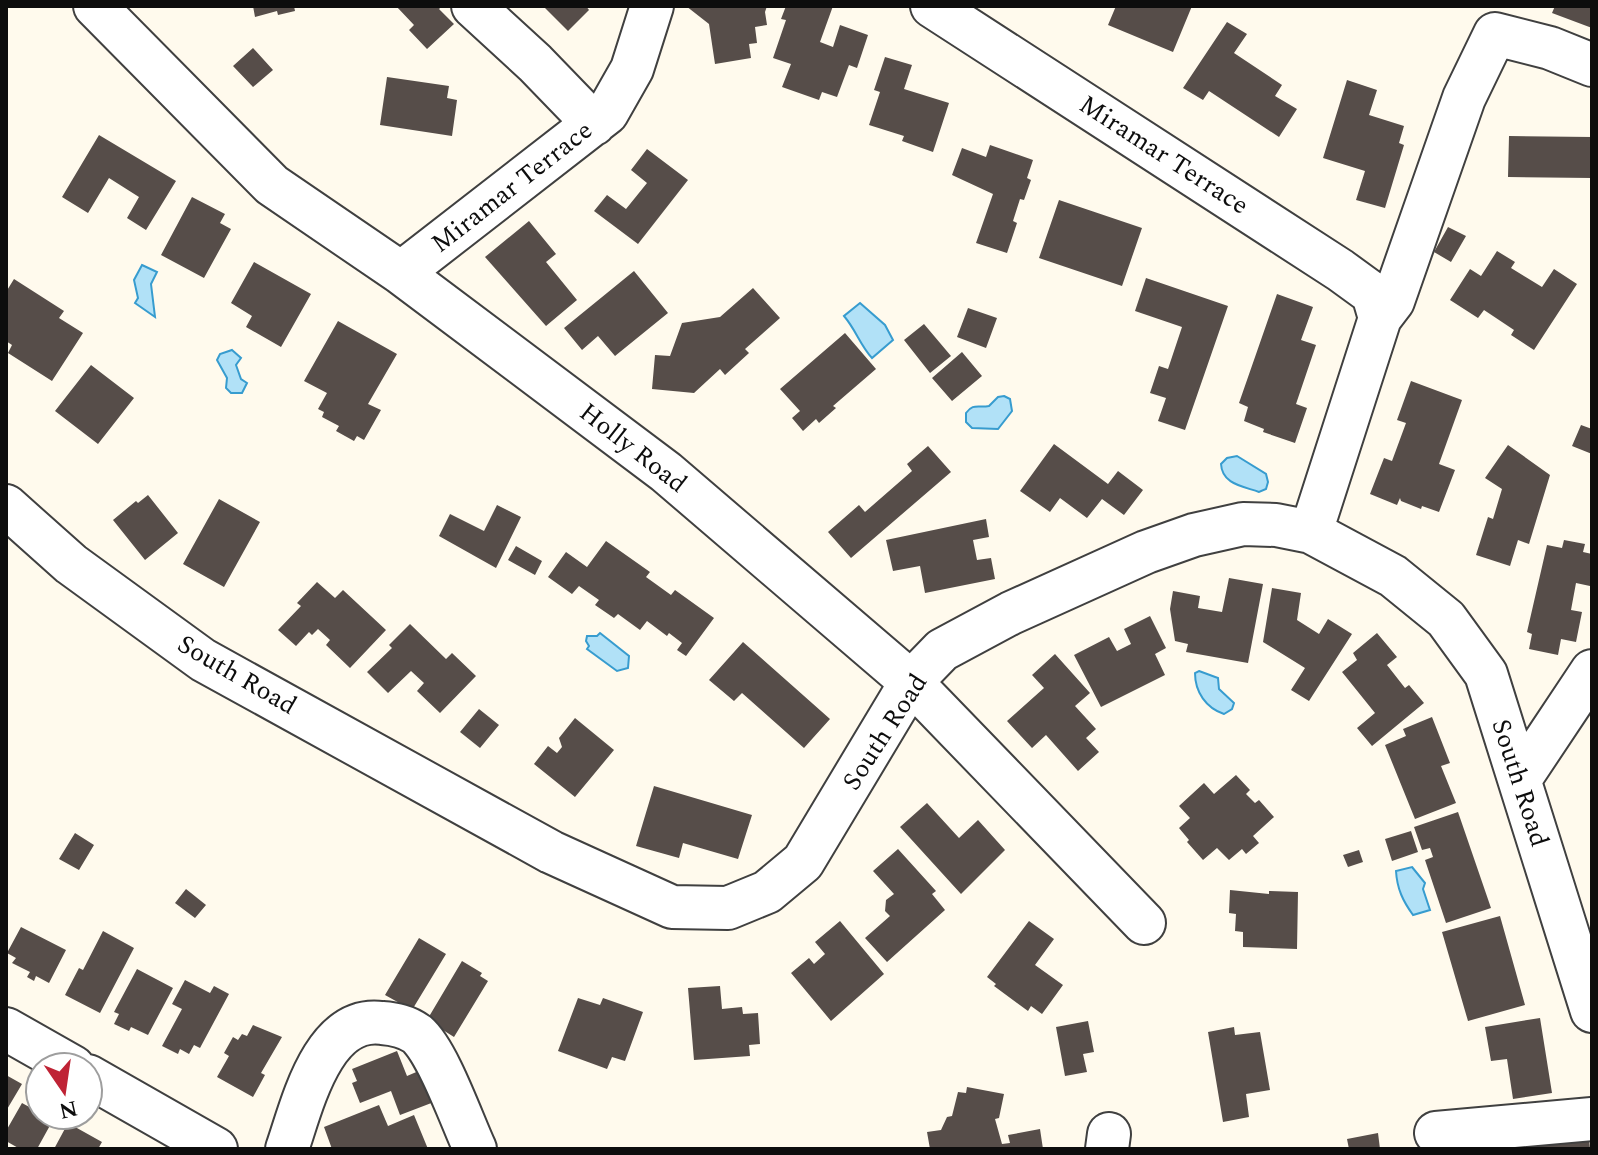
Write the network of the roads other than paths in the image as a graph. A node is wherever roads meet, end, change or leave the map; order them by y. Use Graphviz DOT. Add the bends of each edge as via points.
graph roads {
  1 [pos="95,6"];
  2 [pos="473,6"];
  3 [pos="652,6"];
  4 [pos="932,6"];
  5 [pos="1592,65"];
  6 [pos="594,124"];
  7 [pos="401,273"];
  8 [pos="1380,318"];
  9 [pos="6,506"];
  10 [pos="1311,532"];
  11 [pos="1592,671"];
  12 [pos="911,682"];
  13 [pos="1520,779"];
  14 [pos="1144,923"];
  15 [pos="1592,1011"];
  16 [pos="6,1029"];
  17 [pos="45,1051"];
  18 [pos="104,1085"];
  19 [pos="1592,1119"];
  20 [pos="1436,1133"];
  21 [pos="216,1149"];
  22 [pos="287,1149"];
  23 [pos="475,1149"];
  1 -- 7 [label="street, Holly Road" via="272,185"];
  2 -- 6 [label="street"];
  3 -- 6 [label="street, Miramar Terrace" via="632,69 607,113"];
  4 -- 8 [label="street, Miramar Terrace" via="1340,270 1373,294"];
  5 -- 8 [label="street" via="1495,34 1464,98 1393,301"];
  6 -- 7 [label="street, Miramar Terrace"];
  7 -- 12 [label="street, Holly Road" via="666,472"];
  8 -- 10 [label="street"];
  9 -- 12 [label="street, South Road" via="71,564 203,660 551,852 672,907 728,908 767,892 803,862"];
  10 -- 12 [label="street, South Road" via="1243,524 1146,552 942,650"];
  10 -- 13 [label="street, South Road" via="1393,576 1446,619 1486,674"];
  11 -- 13 [label="street"];
  12 -- 14 [label="street, Holly Road"];
  13 -- 15 [label="street, South Road"];
  16 -- 17 [label="street"];
  18 -- 21 [label="street"];
  19 -- 20 [label="street"];
  22 -- 23 [label="street" via="325,1053 342,1033 372,1022 400,1025 418,1035"];
}
